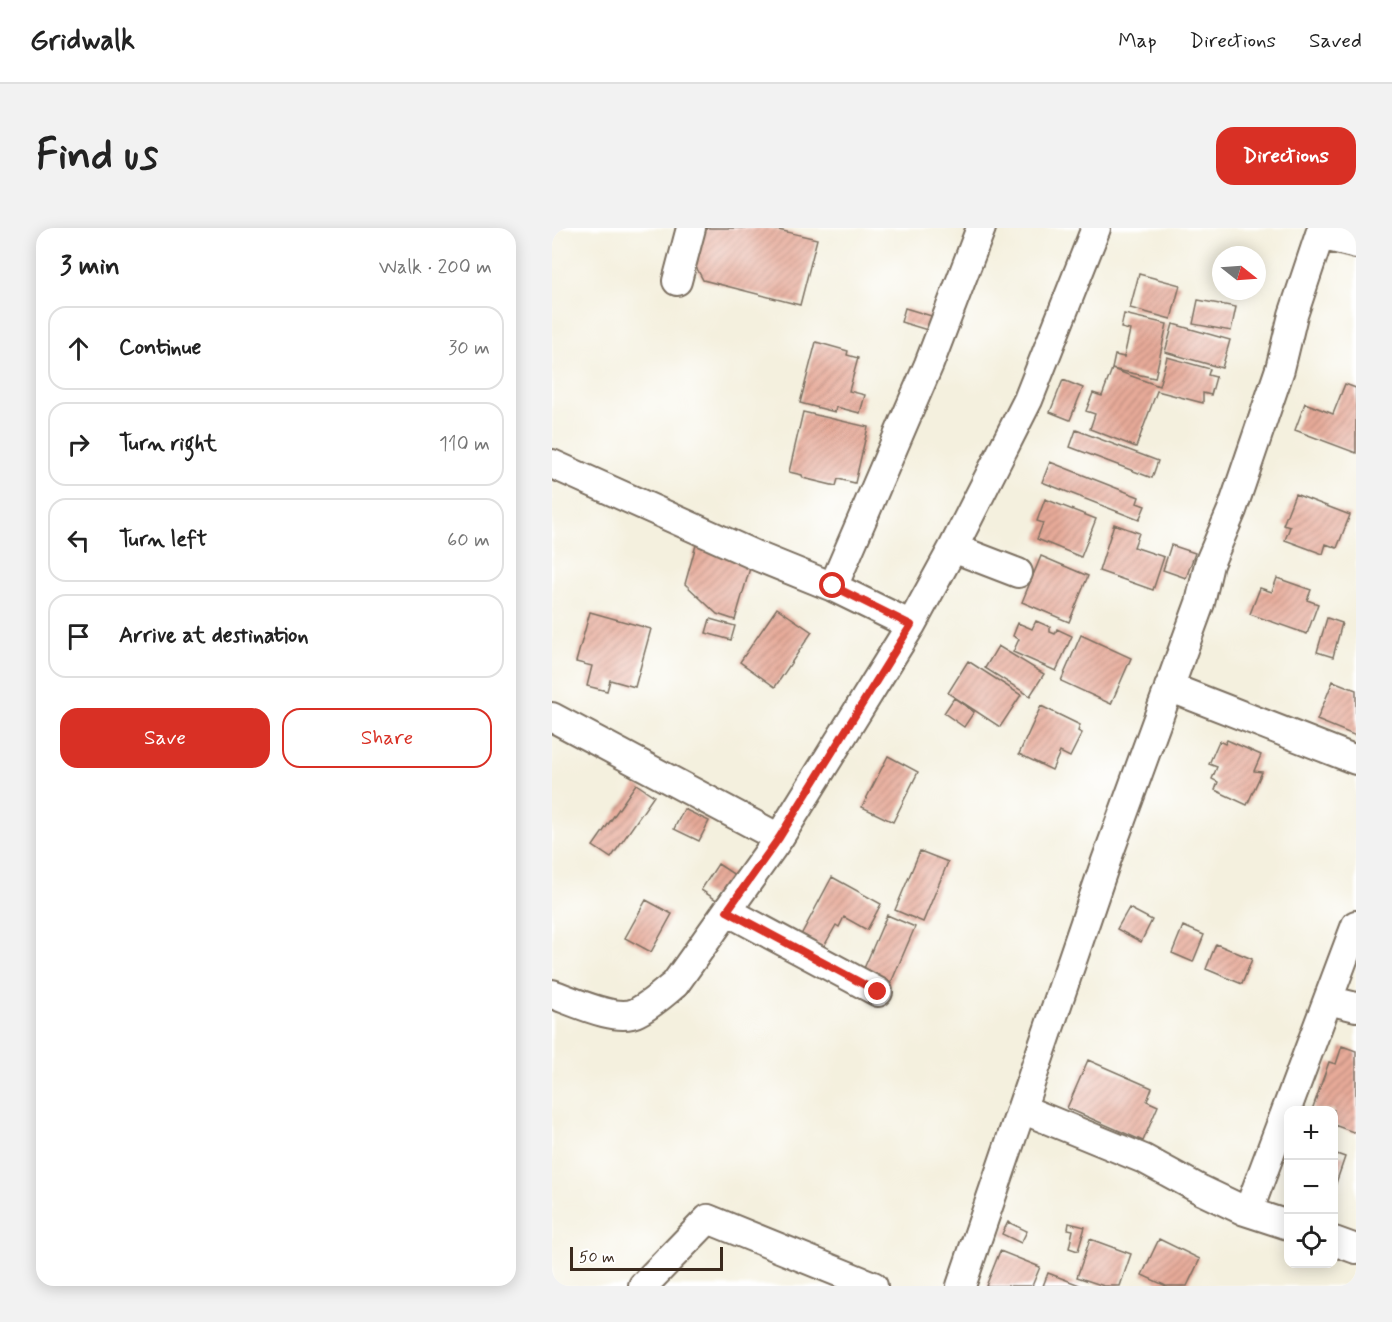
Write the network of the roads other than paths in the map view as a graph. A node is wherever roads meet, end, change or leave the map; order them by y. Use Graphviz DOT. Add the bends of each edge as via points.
graph roads {
  1 [pos="691,228"];
  2 [pos="981,228"];
  3 [pos="1096,228"];
  4 [pos="1321,231"];
  5 [pos="1356,244"];
  6 [pos="677,281"];
  7 [pos="552,464"];
  8 [pos="953,548"];
  9 [pos="1018,573"];
  10 [pos="833,586"];
  11 [pos="911,625"];
  12 [pos="1169,687"];
  13 [pos="552,717"];
  14 [pos="1356,760"];
  15 [pos="779,838"];
  16 [pos="727,911"];
  17 [pos="1356,925"];
  18 [pos="878,992"];
  19 [pos="552,994"];
  20 [pos="1328,1000"];
  21 [pos="1356,1007"];
  22 [pos="1022,1109"];
  23 [pos="1248,1212"];
  24 [pos="1284,1224"];
  25 [pos="1338,1242"];
  26 [pos="1356,1249"];
  27 [pos="643,1286"];
  28 [pos="873,1286"];
  29 [pos="961,1286"];
  1 -- 6 [label="street"];
  2 -- 10 [label="street" via="929,364"];
  3 -- 8 [label="street" via="1028,400"];
  4 -- 5 [label="street"];
  4 -- 12 [label="street" via="1280,369"];
  7 -- 10 [label="street"];
  8 -- 9 [label="street"];
  8 -- 11 [label="street"];
  10 -- 11 [label="street"];
  11 -- 15 [label="street"];
  12 -- 14 [label="street"];
  12 -- 22 [label="street"];
  13 -- 15 [label="street"];
  15 -- 16 [label="street"];
  16 -- 18 [label="street"];
  16 -- 19 [label="street" via="675,984 635,1014 608,1014"];
  17 -- 20 [label="street"];
  20 -- 21 [label="street"];
  20 -- 23 [label="street"];
  22 -- 23 [label="street" via="1144,1160"];
  22 -- 29 [label="street"];
  23 -- 24 [label="street"];
  25 -- 26 [label="street"];
  27 -- 28 [label="street" via="708,1219"];
}
